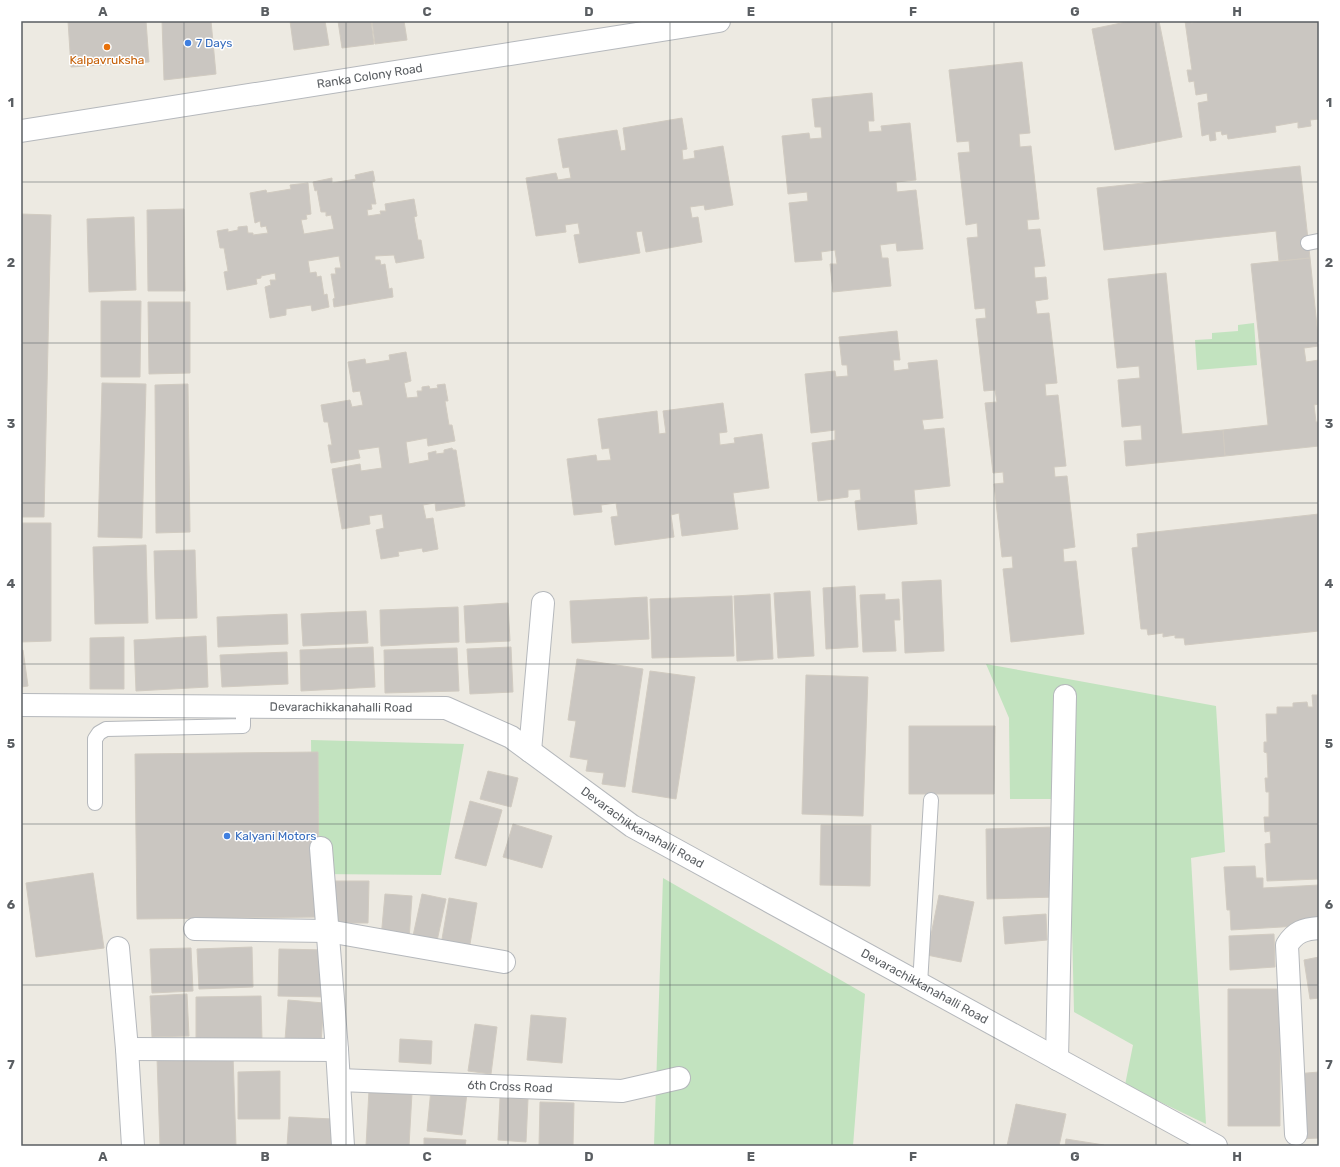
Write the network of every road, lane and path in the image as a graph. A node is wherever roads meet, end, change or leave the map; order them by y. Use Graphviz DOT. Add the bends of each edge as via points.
graph roads {
  1 [pos="719,21"];
  2 [pos="21,131"];
  3 [pos="543,603"];
  4 [pos="1064,696"];
  5 [pos="21,705"];
  6 [pos="243,706"];
  7 [pos="530,751"];
  8 [pos="931,800"];
  9 [pos="95,803"];
  10 [pos="321,848"];
  11 [pos="1319,928"];
  12 [pos="194,929"];
  13 [pos="328,931"];
  14 [pos="118,948"];
  15 [pos="504,962"];
  16 [pos="920,984"];
  17 [pos="127,1049"];
  18 [pos="337,1050"];
  19 [pos="1057,1059"];
  20 [pos="679,1078"];
  21 [pos="339,1080"];
  22 [pos="1296,1134"];
  23 [pos="133,1146"];
  24 [pos="342,1146"];
  25 [pos="1216,1146"];
  1 -- 2 [label="street, Ranka Colony Road"];
  3 -- 7 [label="street"];
  4 -- 19 [label="street"];
  5 -- 6 [label="street, Devarachikkanahalli Road"];
  6 -- 7 [label="street, Devarachikkanahalli Road" via="446,708 511,737"];
  6 -- 9 [label="lane" via="243,726 106,729 99,733 95,739"];
  7 -- 16 [label="street, Devarachikkanahalli Road" via="632,826"];
  8 -- 16 [label="lane"];
  10 -- 13 [label="street"];
  11 -- 22 [label="street" via="1306,929 1294,936 1287,945"];
  12 -- 13 [label="street"];
  13 -- 15 [label="street"];
  13 -- 18 [label="street"];
  14 -- 17 [label="street"];
  16 -- 19 [label="street, Devarachikkanahalli Road"];
  17 -- 18 [label="street"];
  17 -- 23 [label="street"];
  18 -- 21 [label="street"];
  19 -- 25 [label="street, Devarachikkanahalli Road"];
  20 -- 21 [label="street, 6th Cross Road" via="622,1091"];
  21 -- 24 [label="street"];
}
